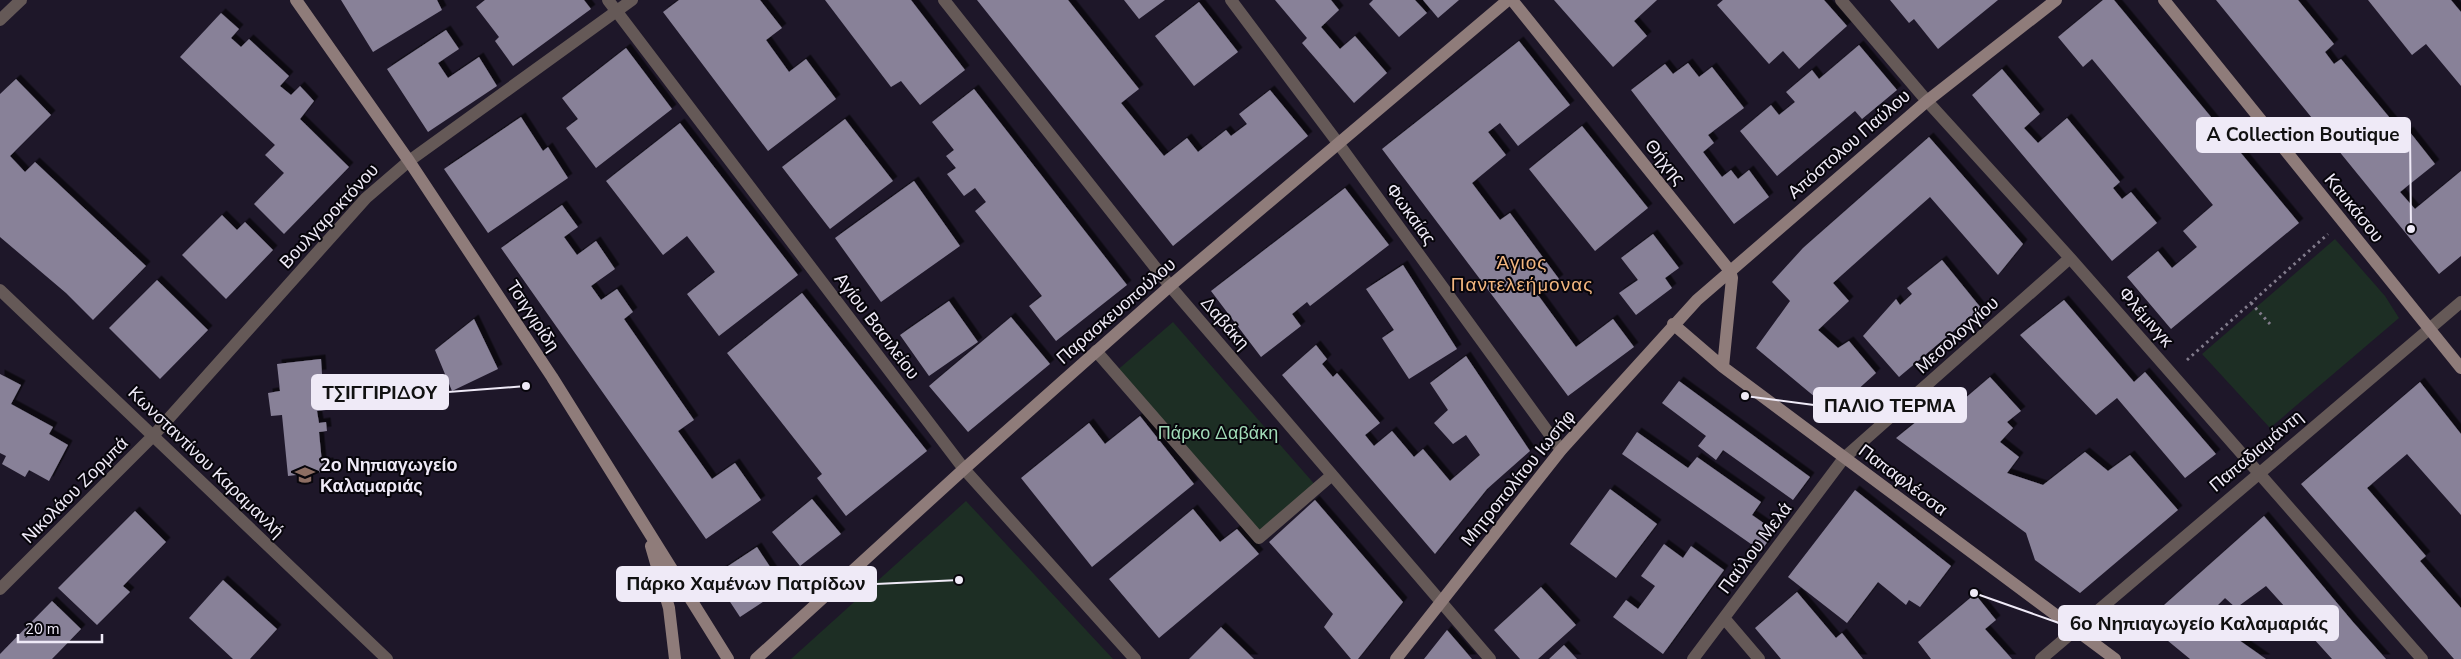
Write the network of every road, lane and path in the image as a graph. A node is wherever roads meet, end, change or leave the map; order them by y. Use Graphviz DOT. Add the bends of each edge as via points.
graph roads {
  1 [pos="21,0"];
  2 [pos="296,0"];
  3 [pos="608,0"];
  4 [pos="632,0"];
  5 [pos="944,0"];
  6 [pos="1231,0"];
  7 [pos="1508,0"];
  8 [pos="1512,0"];
  9 [pos="1841,0"];
  10 [pos="2056,0"];
  11 [pos="2164,0"];
  12 [pos="616,11"];
  13 [pos="0,20"];
  14 [pos="1927,100"];
  15 [pos="1338,143"];
  16 [pos="409,161"];
  17 [pos="2343,222"];
  18 [pos="2070,258"];
  19 [pos="1730,271"];
  20 [pos="1170,286"];
  21 [pos="0,290"];
  22 [pos="2461,302"];
  23 [pos="2251,303"];
  24 [pos="1673,324"];
  25 [pos="2270,324"];
  26 [pos="2429,328"];
  27 [pos="1096,351"];
  28 [pos="1723,367"];
  29 [pos="2461,368"];
  30 [pos="2172,373"];
  31 [pos="153,436"];
  32 [pos="1561,450"];
  33 [pos="1844,458"];
  34 [pos="964,469"];
  35 [pos="2258,472"];
  36 [pos="1332,475"];
  37 [pos="641,521"];
  38 [pos="0,589"];
  39 [pos="1441,602"];
  40 [pos="1724,618"];
  41 [pos="2075,630"];
  42 [pos="387,659"];
  43 [pos="675,659"];
  44 [pos="728,659"];
  45 [pos="756,659"];
  46 [pos="1136,659"];
  47 [pos="1396,659"];
  48 [pos="1490,659"];
  49 [pos="1694,659"];
  50 [pos="1759,659"];
  51 [pos="2040,659"];
  52 [pos="2115,659"];
  53 [pos="2422,659"];
  1 -- 13 [label="street"];
  2 -- 16 [label="main road, Τσιγγιρίδη"];
  3 -- 12 [label="street, Αγίου Βασιλείου"];
  4 -- 12 [label="street, Βουλγαροκτόνου"];
  5 -- 20 [label="street, Δαβάκη"];
  6 -- 15 [label="street, Φωκαίας"];
  7 -- 15 [label="main road, Παρασκευοπούλου"];
  8 -- 19 [label="main road, Θήχης"];
  9 -- 14 [label="street, Φλέμινγκ"];
  10 -- 14 [label="main road, Απόστολου Παύλου"];
  11 -- 17 [label="main road, Καυκάσου"];
  12 -- 16 [label="street, Βουλγαροκτόνου"];
  12 -- 34 [label="street, Αγίου Βασιλείου"];
  14 -- 18 [label="street, Φλέμινγκ"];
  14 -- 19 [label="main road, Απόστολου Παύλου"];
  15 -- 20 [label="main road, Παρασκευοπούλου"];
  15 -- 32 [label="street, Φωκαίας"];
  16 -- 31 [label="street, Βουλγαροκτόνου" via="348,217"];
  16 -- 37 [label="main road, Τσιγγιρίδη" via="552,377"];
  17 -- 23 [label="path"];
  17 -- 26 [label="main road, Καυκάσου"];
  18 -- 30 [label="street, Φλέμινγκ"];
  18 -- 33 [label="street, Μεσολογγίου"];
  19 -- 24 [label="main road, Απόστολου Παύλου"];
  19 -- 28 [label="main road" via="1732,278"];
  20 -- 27 [label="main road, Παρασκευοπούλου"];
  20 -- 36 [label="street, Δαβάκη"];
  21 -- 31 [label="street, Κωνσταντίνου Καραμανλή"];
  22 -- 26 [label="street, Παπαδιαμάντη"];
  23 -- 25 [label="path"];
  23 -- 30 [label="path"];
  24 -- 28 [label="main road, Παπαφλέσσα"];
  24 -- 32 [label="main road, Μητροπολίτου Ιωσήφ"];
  26 -- 29 [label="main road, Καυκάσου"];
  26 -- 35 [label="street, Παπαδιαμάντη"];
  27 -- 34 [label="main road, Παρασκευοπούλου"];
  27 -- 36 [label="street" via="1259,538"];
  28 -- 33 [label="main road, Παπαφλέσσα"];
  30 -- 35 [label="street, Φλέμινγκ"];
  31 -- 38 [label="street, Νικολάου Ζορμπά"];
  31 -- 42 [label="street, Κωνσταντίνου Καραμανλή"];
  32 -- 39 [label="main road, Μητροπολίτου Ιωσήφ"];
  33 -- 40 [label="street, Παύλου Μελά"];
  33 -- 41 [label="main road, Παπαφλέσσα"];
  34 -- 45 [label="main road, Παρασκευοπούλου"];
  34 -- 46 [label="street, Αγίου Βασιλείου"];
  35 -- 41 [label="street, Παπαδιαμάντη"];
  35 -- 53 [label="street, Φλέμινγκ"];
  36 -- 39 [label="street, Δαβάκη"];
  37 -- 43 [label="main road" via="669,608"];
  37 -- 44 [label="main road, Τσιγγιρίδη"];
  39 -- 47 [label="main road, Μητροπολίτου Ιωσήφ"];
  39 -- 48 [label="street, Δαβάκη"];
  40 -- 49 [label="street, Παύλου Μελά"];
  40 -- 50 [label="street"];
  41 -- 51 [label="street, Παπαδιαμάντη"];
  41 -- 52 [label="main road, Παπαφλέσσα"];
}
